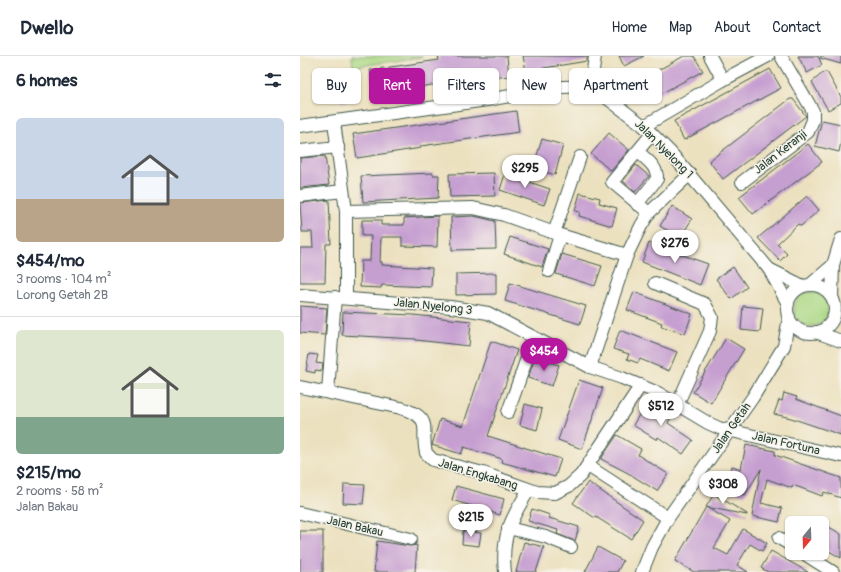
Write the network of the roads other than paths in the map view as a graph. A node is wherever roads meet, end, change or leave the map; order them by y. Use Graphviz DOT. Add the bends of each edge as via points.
graph roads {
  1 [pos="595,56"];
  2 [pos="710,56"];
  3 [pos="768,56"];
  4 [pos="780,56"];
  5 [pos="593,68"];
  6 [pos="723,80"];
  7 [pos="569,87"];
  8 [pos="614,104"];
  9 [pos="334,122"];
  10 [pos="300,126"];
  11 [pos="648,131"];
  12 [pos="338,147"];
  13 [pos="300,152"];
  14 [pos="638,152"];
  15 [pos="580,157"];
  16 [pos="690,174"];
  17 [pos="742,182"];
  18 [pos="343,191"];
  19 [pos="300,196"];
  20 [pos="637,204"];
  21 [pos="346,210"];
  22 [pos="649,213"];
  23 [pos="557,234"];
  24 [pos="841,239"];
  25 [pos="626,255"];
  26 [pos="833,265"];
  27 [pos="769,269"];
  28 [pos="549,271"];
  29 [pos="655,283"];
  30 [pos="807,286"];
  31 [pos="300,295"];
  32 [pos="341,297"];
  33 [pos="833,299"];
  34 [pos="788,304"];
  35 [pos="841,316"];
  36 [pos="789,317"];
  37 [pos="810,332"];
  38 [pos="534,338"];
  39 [pos="841,341"];
  40 [pos="784,346"];
  41 [pos="590,367"];
  42 [pos="641,385"];
  43 [pos="300,387"];
  44 [pos="328,392"];
  45 [pos="677,405"];
  46 [pos="508,412"];
  47 [pos="730,430"];
  48 [pos="841,456"];
  49 [pos="588,466"];
  50 [pos="529,490"];
  51 [pos="300,513"];
  52 [pos="668,518"];
  53 [pos="508,528"];
  54 [pos="779,538"];
  55 [pos="410,539"];
  56 [pos="785,542"];
  57 [pos="571,547"];
  58 [pos="814,560"];
  59 [pos="643,569"];
  60 [pos="505,572"];
  61 [pos="655,572"];
  62 [pos="833,572"];
  1 -- 5 [label="street"];
  2 -- 6 [label="street"];
  3 -- 6 [label="street"];
  4 -- 17 [label="street, Jalan Keranji" via="813,111 813,120 808,132"];
  6 -- 11 [label="street"];
  7 -- 9 [label="street"];
  8 -- 11 [label="street, Jalan Nyelong 1"];
  9 -- 10 [label="street"];
  9 -- 12 [label="street"];
  11 -- 14 [label="street"];
  11 -- 16 [label="street, Jalan Nyelong 1"];
  12 -- 13 [label="street"];
  12 -- 18 [label="street"];
  14 -- 20 [label="street" via="653,166 657,179"];
  14 -- 20 [label="street" via="612,182"];
  15 -- 23 [label="street"];
  16 -- 22 [label="street"];
  16 -- 27 [label="street, Jalan Nyelong 1"];
  18 -- 19 [label="street"];
  18 -- 21 [label="street"];
  20 -- 22 [label="street"];
  21 -- 23 [label="street" via="473,208 504,215"];
  21 -- 32 [label="street"];
  22 -- 25 [label="street"];
  23 -- 25 [label="street"];
  23 -- 28 [label="street"];
  24 -- 26 [label="street"];
  25 -- 41 [label="street"];
  26 -- 30 [label="street"];
  26 -- 33 [label="street"];
  27 -- 30 [label="street, Jalan Nyelong 1"];
  27 -- 34 [label="street"];
  29 -- 45 [label="street" via="705,304 712,317 710,331"];
  30 -- 33 [label="street" via="824,289"];
  30 -- 34 [label="street" via="792,294"];
  31 -- 32 [label="street, Jalan Nyelong 3"];
  32 -- 38 [label="street, Jalan Nyelong 3" via="472,309 504,320"];
  32 -- 44 [label="street"];
  33 -- 35 [label="street"];
  33 -- 37 [label="street" via="833,319 823,329"];
  34 -- 36 [label="street"];
  36 -- 37 [label="street" via="796,327"];
  36 -- 40 [label="street"];
  37 -- 39 [label="street"];
  37 -- 40 [label="street"];
  38 -- 41 [label="street, Jalan Nyelong 3"];
  38 -- 46 [label="street"];
  40 -- 47 [label="street, Jalan Getah"];
  41 -- 42 [label="street, Jalan Nyelong 3"];
  42 -- 45 [label="street, Jalan Nyelong 3"];
  42 -- 49 [label="street, Jalan Engkabang"];
  43 -- 44 [label="street, Jalan Engkabang"];
  44 -- 50 [label="street, Jalan Engkabang" via="416,413 423,420 426,453 433,460 483,473"];
  45 -- 47 [label="street, Jalan Nyelong 3" via="708,424"];
  47 -- 48 [label="street, Jalan Fortuna"];
  47 -- 52 [label="street, Jalan Getah"];
  49 -- 50 [label="street, Jalan Engkabang" via="563,490 546,494"];
  49 -- 52 [label="street"];
  50 -- 53 [label="street" via="512,516"];
  51 -- 55 [label="street, Jalan Bakau"];
  52 -- 59 [label="street, Jalan Getah"];
  53 -- 57 [label="street" via="546,537"];
  53 -- 60 [label="street" via="504,548"];
  54 -- 56 [label="street"];
  58 -- 62 [label="street"];
  59 -- 61 [label="street"];
}
